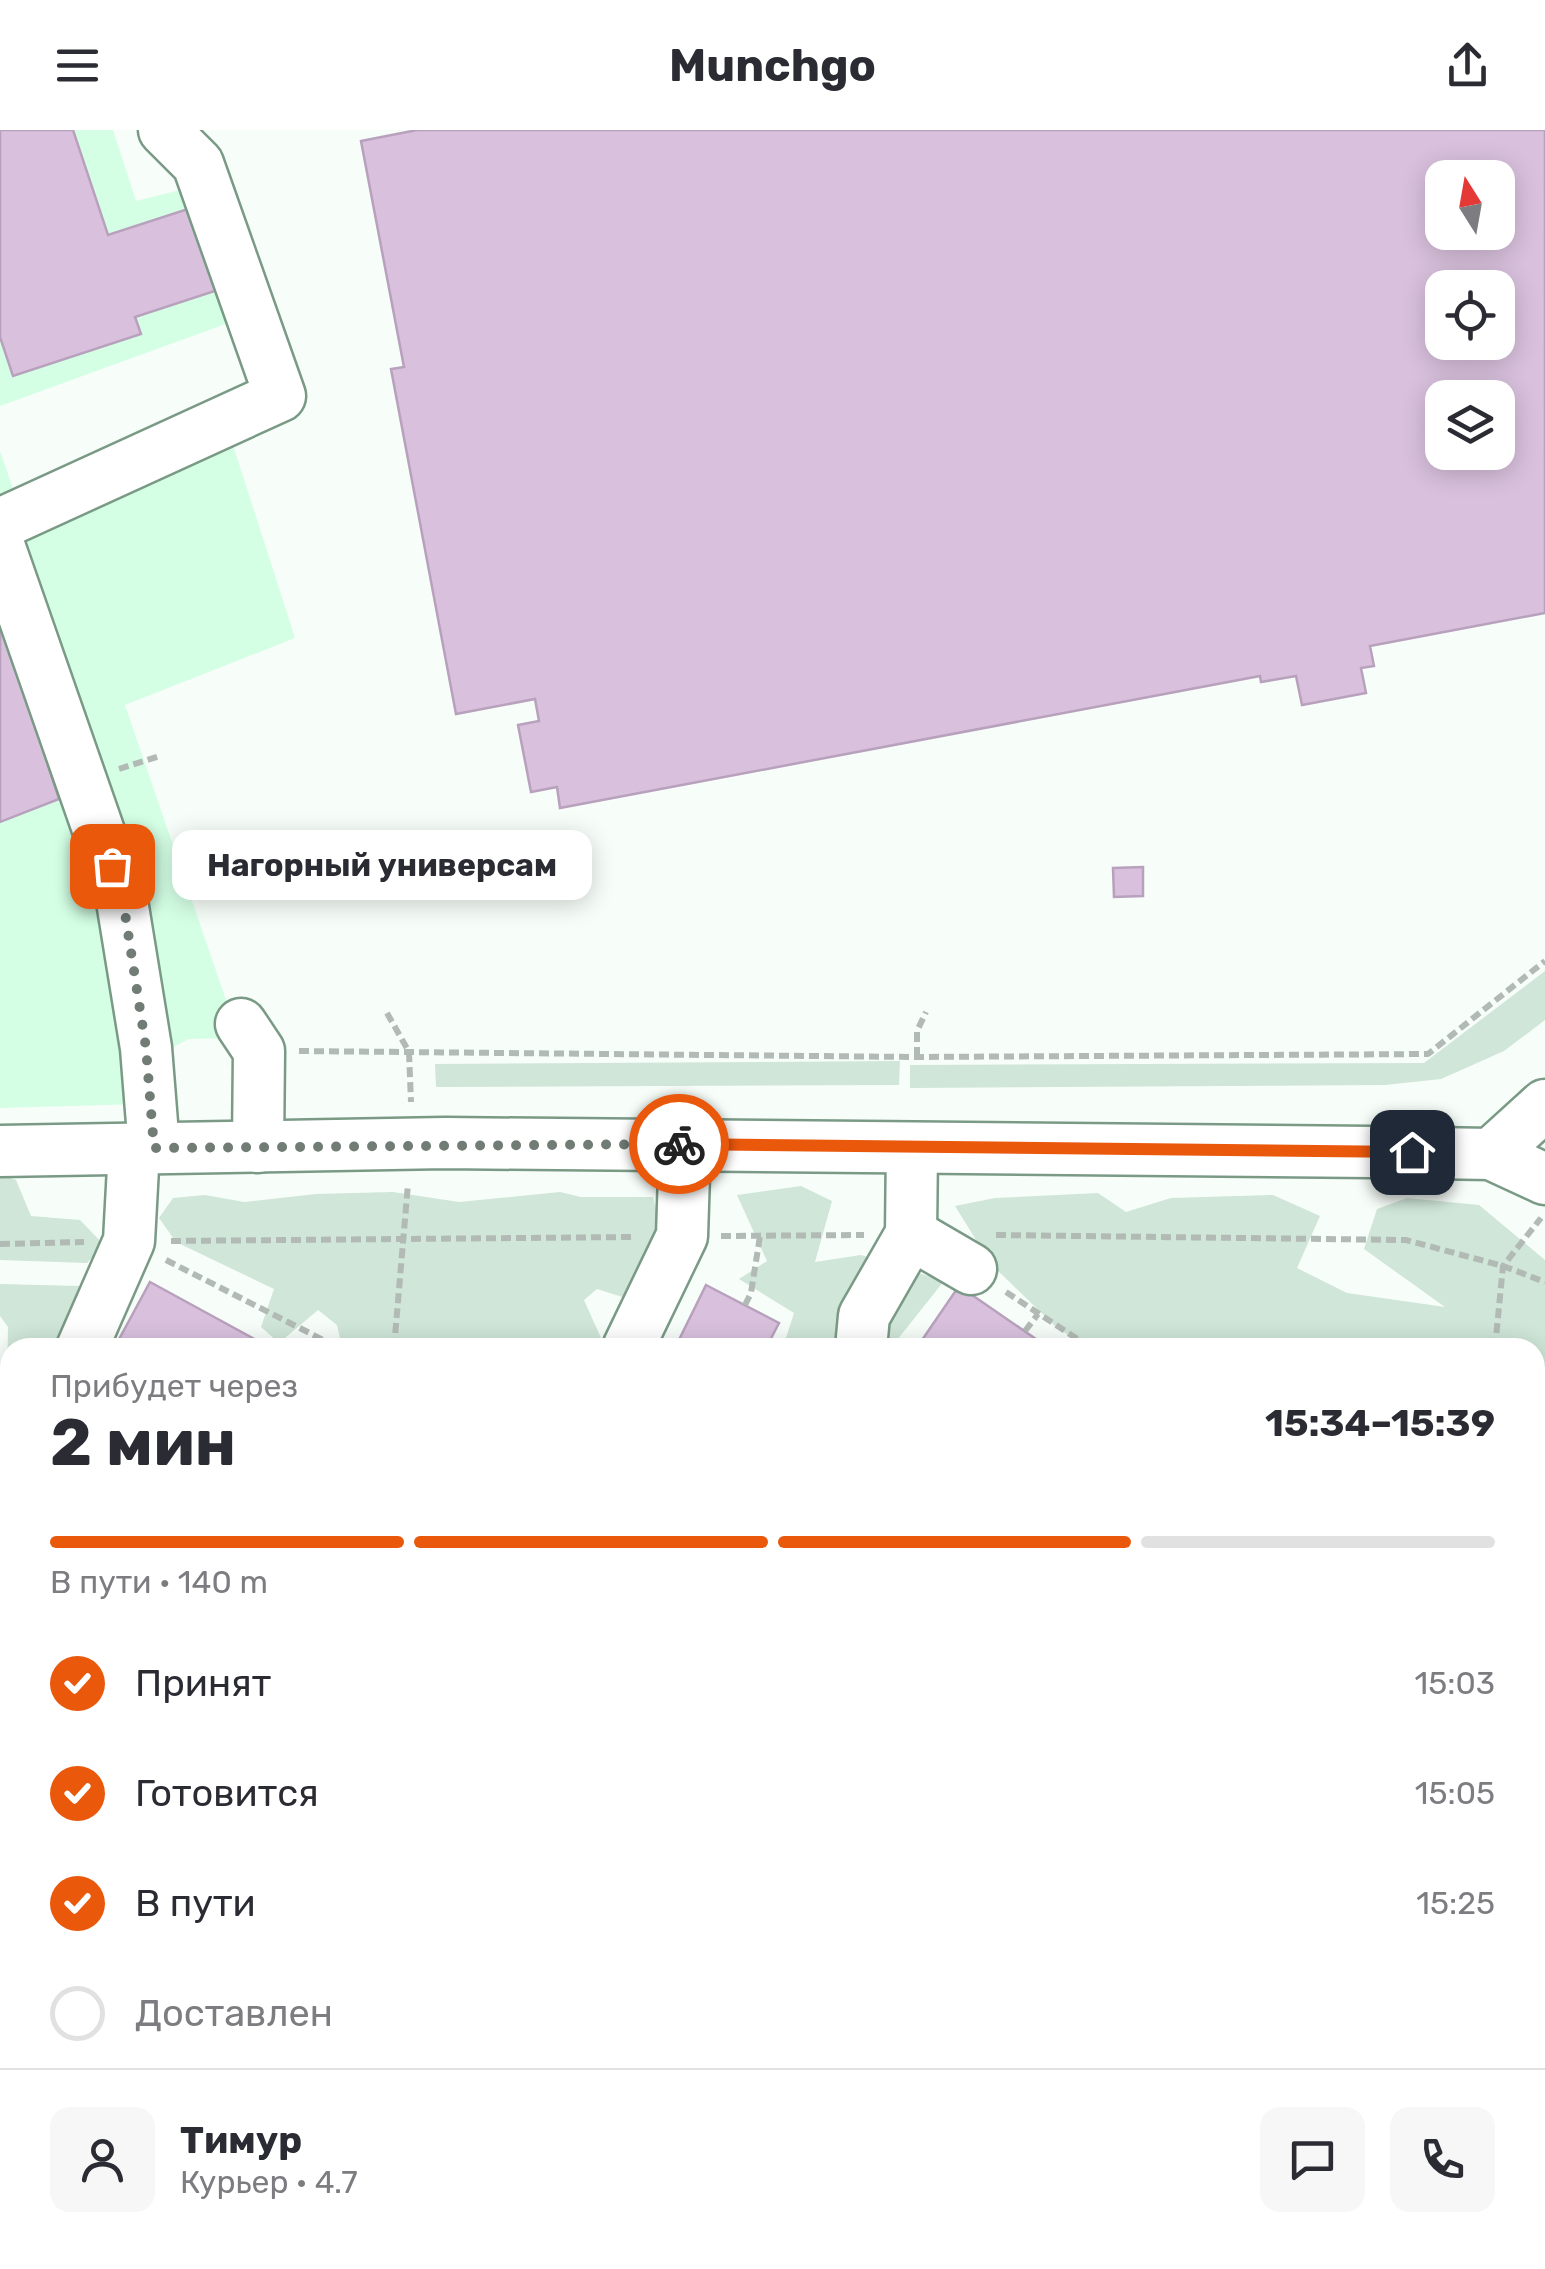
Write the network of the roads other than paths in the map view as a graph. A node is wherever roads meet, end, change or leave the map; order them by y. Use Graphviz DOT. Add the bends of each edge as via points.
graph roads {
  1 [pos="164,130"];
  2 [pos="0,524"];
  3 [pos="0,548"];
  4 [pos="250,1038"];
  5 [pos="1545,1105"];
  6 [pos="686,1144"];
  7 [pos="258,1146"];
  8 [pos="144,1148"];
  9 [pos="912,1148"];
  10 [pos="0,1151"];
  11 [pos="1491,1154"];
  12 [pos="1545,1179"];
  13 [pos="911,1234"];
  14 [pos="981,1252"];
  15 [pos="86,1338"];
  16 [pos="633,1338"];
  17 [pos="862,1338"];
  1 -- 2 [label="street" via="198,164 280,396"];
  3 -- 8 [label="street" via="122,894 146,1048"];
  4 -- 7 [label="street"];
  5 -- 11 [label="street"];
  6 -- 7 [label="street"];
  6 -- 9 [label="street"];
  6 -- 16 [label="street" via="682,1236"];
  7 -- 8 [label="street"];
  8 -- 10 [label="street"];
  8 -- 15 [label="street" via="129,1241"];
  9 -- 11 [label="street"];
  9 -- 13 [label="street"];
  11 -- 12 [label="street"];
  13 -- 14 [label="street"];
  13 -- 17 [label="street" via="864,1316"];
}
